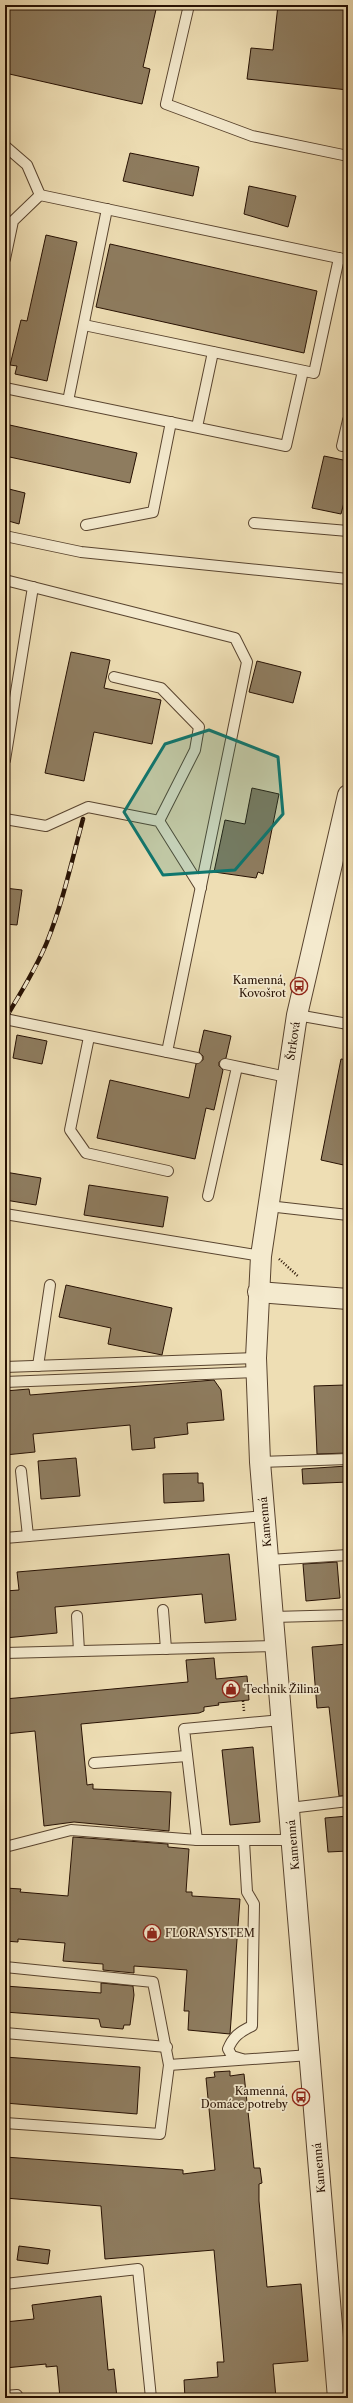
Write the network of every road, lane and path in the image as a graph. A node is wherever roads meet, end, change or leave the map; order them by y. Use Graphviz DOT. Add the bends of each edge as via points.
graph roads {
  1 [pos="189,5"];
  2 [pos="5,146"];
  3 [pos="348,156"];
  4 [pos="40,196"];
  5 [pos="107,209"];
  6 [pos="344,259"];
  7 [pos="5,260"];
  8 [pos="84,325"];
  9 [pos="213,352"];
  10 [pos="303,371"];
  11 [pos="5,388"];
  12 [pos="68,401"];
  13 [pos="348,420"];
  14 [pos="171,422"];
  15 [pos="197,427"];
  16 [pos="342,446"];
  17 [pos="254,523"];
  18 [pos="86,525"];
  19 [pos="348,532"];
  20 [pos="5,536"];
  21 [pos="348,579"];
  22 [pos="5,580"];
  23 [pos="33,587"];
  24 [pos="114,677"];
  25 [pos="5,760"];
  26 [pos="348,795"];
  27 [pos="5,820"];
  28 [pos="159,821"];
  29 [pos="345,826"];
  30 [pos="201,888"];
  31 [pos="296,1015"];
  32 [pos="5,1019"];
  33 [pos="348,1024"];
  34 [pos="89,1037"];
  35 [pos="167,1052"];
  36 [pos="197,1058"];
  37 [pos="224,1064"];
  38 [pos="237,1067"];
  39 [pos="287,1077"];
  40 [pos="168,1171"];
  41 [pos="208,1196"];
  42 [pos="268,1206"];
  43 [pos="5,1214"];
  44 [pos="348,1215"];
  45 [pos="261,1256"];
  46 [pos="304,1279"];
  47 [pos="50,1285"];
  48 [pos="258,1292"];
  49 [pos="348,1298"];
  50 [pos="256,1365"];
  51 [pos="38,1366"];
  52 [pos="5,1368"];
  53 [pos="5,1382"];
  54 [pos="348,1459"];
  55 [pos="260,1462"];
  56 [pos="21,1471"];
  57 [pos="264,1516"];
  58 [pos="28,1536"];
  59 [pos="5,1538"];
  60 [pos="348,1555"];
  61 [pos="269,1560"];
  62 [pos="163,1610"];
  63 [pos="77,1616"];
  64 [pos="348,1616"];
  65 [pos="273,1617"];
  66 [pos="276,1646"];
  67 [pos="166,1650"];
  68 [pos="79,1651"];
  69 [pos="5,1653"];
  70 [pos="282,1720"];
  71 [pos="187,1756"];
  72 [pos="94,1763"];
  73 [pos="348,1800"];
  74 [pos="290,1808"];
  75 [pos="197,1840"];
  76 [pos="292,1840"];
  77 [pos="244,1841"];
  78 [pos="5,1847"];
  79 [pos="5,1967"];
  80 [pos="5,2033"];
  81 [pos="167,2047"];
  82 [pos="310,2055"];
  83 [pos="242,2059"];
  84 [pos="169,2065"];
  85 [pos="5,2123"];
  86 [pos="5,2284"];
  87 [pos="17,2395"];
  88 [pos="5,2396"];
  89 [pos="151,2398"];
  90 [pos="338,2398"];
  1 -- 3 [label="lane" via="166,104 252,136"];
  2 -- 4 [label="lane" via="27,165"];
  4 -- 5 [label="lane"];
  4 -- 7 [label="lane" via="14,221"];
  5 -- 6 [label="lane"];
  5 -- 8 [label="lane"];
  6 -- 10 [label="lane" via="314,373"];
  8 -- 9 [label="lane"];
  8 -- 12 [label="lane"];
  9 -- 10 [label="lane"];
  9 -- 15 [label="lane"];
  10 -- 15 [label="lane" via="286,446"];
  11 -- 12 [label="lane"];
  12 -- 14 [label="lane"];
  13 -- 16 [label="lane"];
  14 -- 15 [label="lane"];
  14 -- 18 [label="lane" via="153,512"];
  17 -- 19 [label="lane"];
  20 -- 21 [label="lane" via="81,552"];
  22 -- 23 [label="lane"];
  23 -- 25 [label="lane"];
  23 -- 30 [label="lane" via="235,638 248,662"];
  24 -- 28 [label="lane" via="161,688 199,727 195,750"];
  26 -- 29 [label="street, Štrková"];
  27 -- 28 [label="lane" via="46,826 88,807"];
  28 -- 30 [label="lane"];
  29 -- 31 [label="street, Štrková"];
  30 -- 35 [label="lane"];
  31 -- 33 [label="lane"];
  31 -- 39 [label="street, Štrková"];
  32 -- 34 [label="lane"];
  34 -- 35 [label="lane"];
  34 -- 40 [label="lane" via="70,1130 86,1154"];
  35 -- 36 [label="lane"];
  37 -- 38 [label="lane"];
  38 -- 39 [label="lane"];
  38 -- 41 [label="lane"];
  39 -- 42 [label="street, Štrková"];
  42 -- 44 [label="lane"];
  42 -- 45 [label="street, Štrková"];
  43 -- 45 [label="lane"];
  45 -- 46 [label="path" via="281,1259"];
  45 -- 48 [label="street, Štrková"];
  47 -- 51 [label="lane"];
  48 -- 49 [label="street"];
  48 -- 50 [label="street, Kamenná"];
  50 -- 51 [label="lane"];
  50 -- 53 [label="lane"];
  50 -- 55 [label="street, Kamenná"];
  51 -- 52 [label="lane"];
  54 -- 55 [label="lane"];
  55 -- 57 [label="street, Kamenná"];
  56 -- 58 [label="lane"];
  57 -- 58 [label="lane"];
  57 -- 61 [label="street, Kamenná"];
  58 -- 59 [label="lane"];
  60 -- 61 [label="lane"];
  61 -- 65 [label="street, Kamenná"];
  62 -- 67 [label="lane"];
  63 -- 68 [label="lane"];
  64 -- 65 [label="lane"];
  65 -- 66 [label="street, Kamenná"];
  66 -- 67 [label="lane"];
  66 -- 70 [label="street, Kamenná"];
  67 -- 68 [label="lane"];
  68 -- 69 [label="lane"];
  70 -- 71 [label="lane" via="184,1729"];
  70 -- 74 [label="street, Kamenná"];
  71 -- 72 [label="lane"];
  71 -- 75 [label="lane"];
  73 -- 74 [label="lane"];
  74 -- 76 [label="street, Kamenná"];
  75 -- 77 [label="lane"];
  75 -- 78 [label="lane" via="71,1830"];
  76 -- 77 [label="lane"];
  76 -- 82 [label="street, Kamenná"];
  77 -- 83 [label="lane" via="248,1892 254,1904 252,2026 240,2031 228,2049 232,2056"];
  79 -- 81 [label="lane" via="153,1982"];
  80 -- 81 [label="lane"];
  81 -- 84 [label="lane"];
  82 -- 83 [label="lane"];
  82 -- 90 [label="street, Kamenná"];
  83 -- 84 [label="lane"];
  84 -- 85 [label="lane" via="160,2134"];
  86 -- 89 [label="lane" via="138,2269"];
  87 -- 88 [label="lane"];
}
